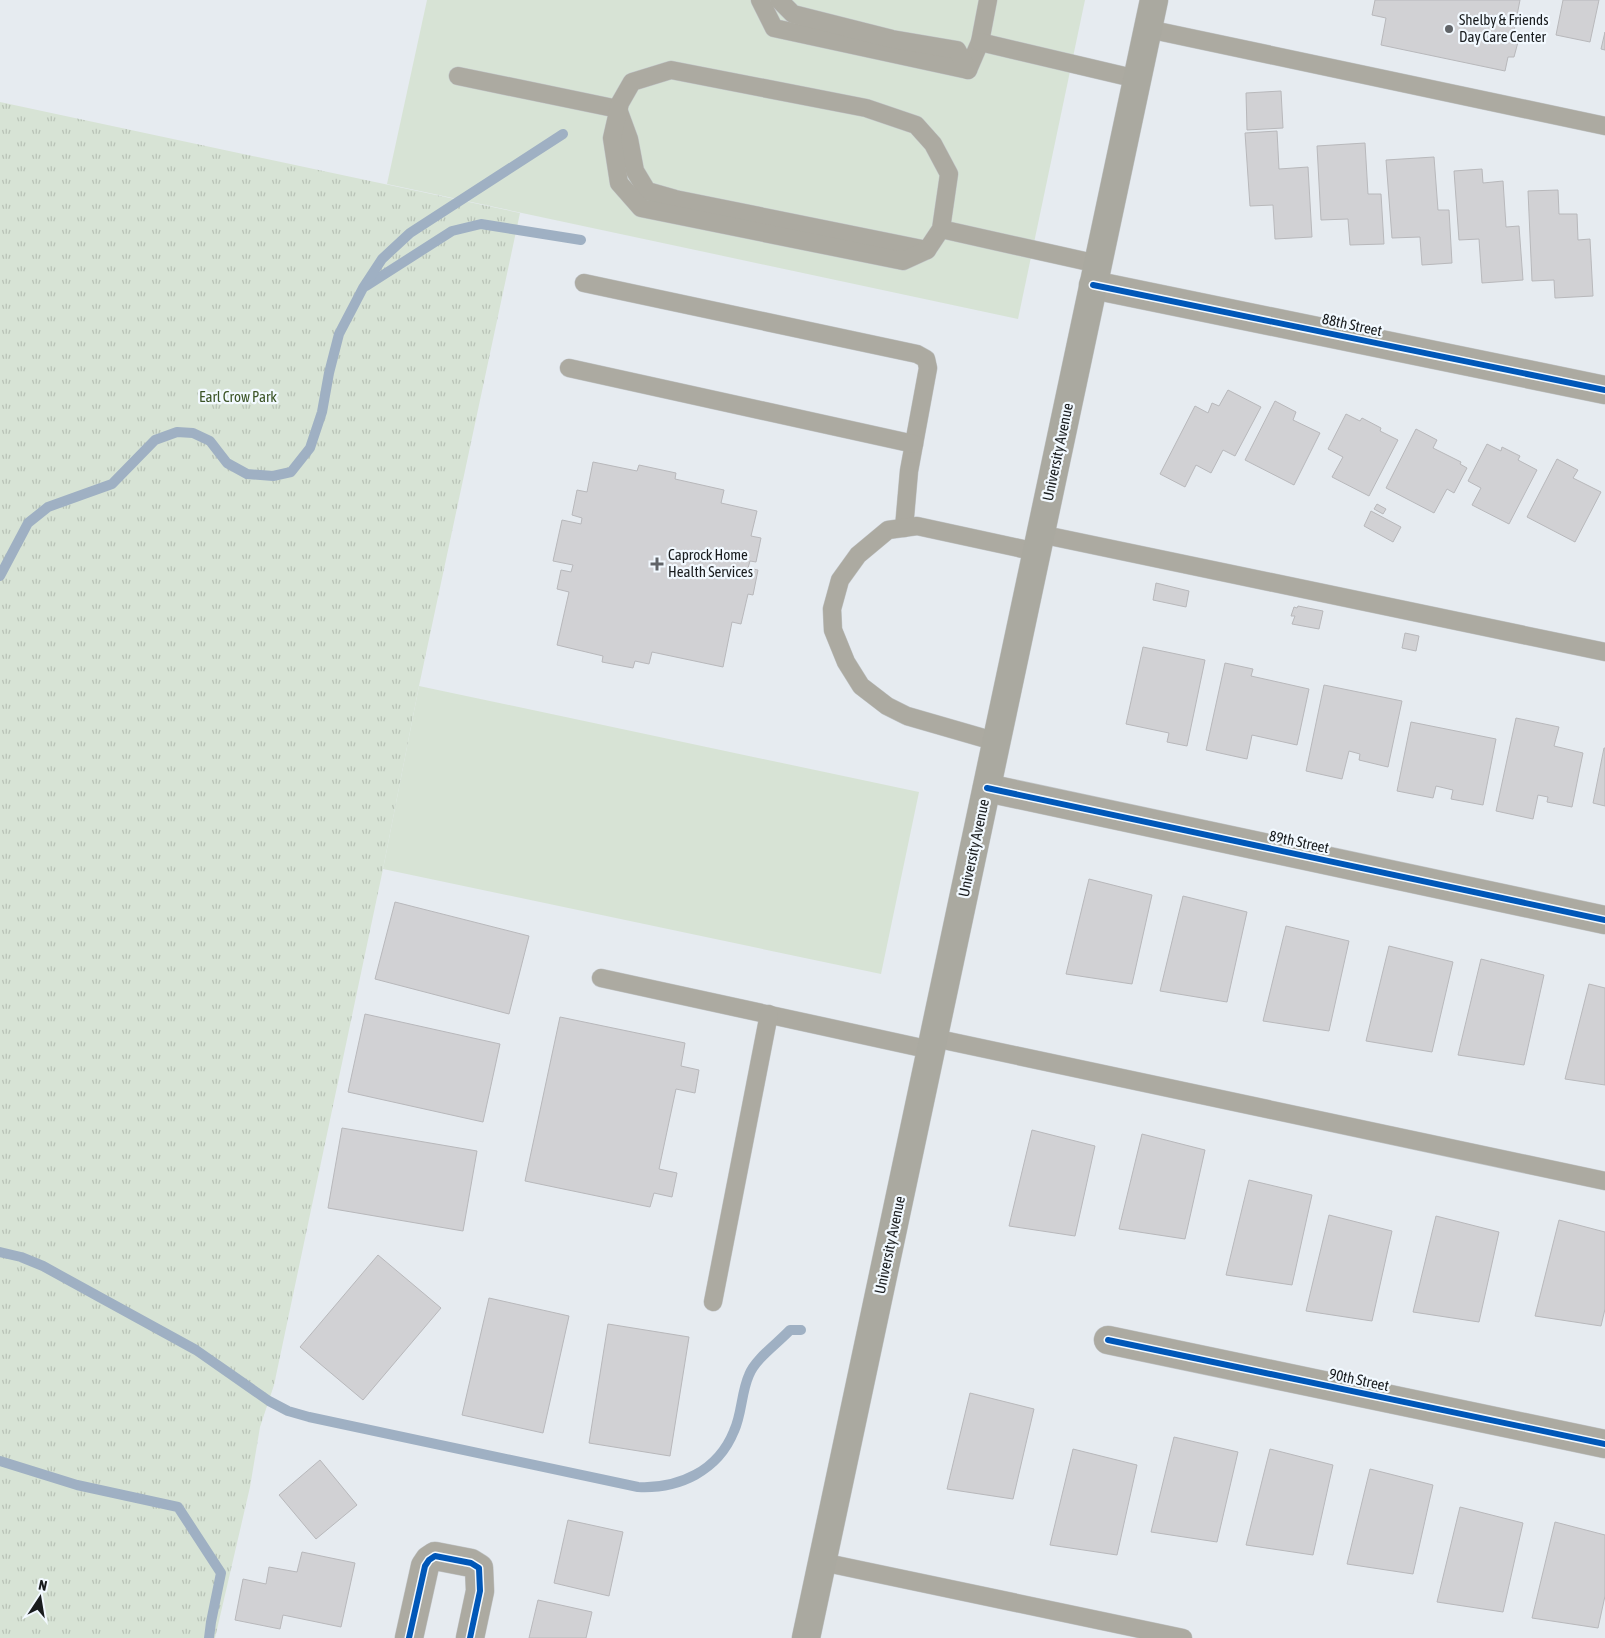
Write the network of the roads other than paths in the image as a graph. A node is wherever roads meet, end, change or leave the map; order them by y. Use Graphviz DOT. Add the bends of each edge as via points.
graph roads {
  1 [pos="760,0"];
  2 [pos="779,0"];
  3 [pos="988,0"];
  4 [pos="1154,0"];
  5 [pos="1148,28"];
  6 [pos="980,42"];
  7 [pos="968,70"];
  8 [pos="458,76"];
  9 [pos="1137,80"];
  10 [pos="618,109"];
  11 [pos="1605,126"];
  12 [pos="941,230"];
  13 [pos="1096,274"];
  14 [pos="584,283"];
  15 [pos="569,368"];
  16 [pos="1605,390"];
  17 [pos="914,444"];
  18 [pos="904,528"];
  19 [pos="1039,543"];
  20 [pos="1605,652"];
  21 [pos="997,742"];
  22 [pos="987,788"];
  23 [pos="1605,920"];
  24 [pos="601,978"];
  25 [pos="769,1014"];
  26 [pos="932,1044"];
  27 [pos="1605,1181"];
  28 [pos="713,1302"];
  29 [pos="1108,1340"];
  30 [pos="1605,1444"];
  31 [pos="822,1562"];
  32 [pos="410,1638"];
  33 [pos="470,1638"];
  34 [pos="806,1638"];
  35 [pos="1183,1638"];
  1 -- 7 [label="lane" via="774,28"];
  2 -- 7 [label="lane" via="793,14 892,39 957,50"];
  3 -- 6 [label="lane"];
  4 -- 5 [label="main road, University Avenue"];
  5 -- 9 [label="main road, University Avenue"];
  5 -- 11 [label="lane"];
  6 -- 7 [label="lane"];
  6 -- 9 [label="lane"];
  8 -- 10 [label="lane"];
  9 -- 13 [label="main road, University Avenue"];
  10 -- 12 [label="lane" via="612,138 619,183 641,208 903,261 927,250"];
  10 -- 12 [label="lane" via="632,82 671,70 866,108 916,125 933,144 949,174"];
  12 -- 13 [label="lane"];
  13 -- 16 [label="street, 88th Street"];
  13 -- 19 [label="main road, University Avenue"];
  14 -- 17 [label="lane" via="917,354 926,359 928,368"];
  15 -- 17 [label="lane"];
  17 -- 18 [label="lane" via="908,471"];
  18 -- 19 [label="lane" via="917,526"];
  18 -- 21 [label="lane" via="888,530 858,555 840,580 832,609 833,630 846,662 862,686 900,713"];
  19 -- 20 [label="lane"];
  19 -- 21 [label="main road, University Avenue"];
  21 -- 22 [label="main road, University Avenue"];
  22 -- 23 [label="street, 89th Street"];
  22 -- 26 [label="main road, University Avenue"];
  24 -- 25 [label="lane"];
  25 -- 26 [label="lane"];
  25 -- 28 [label="lane"];
  26 -- 27 [label="lane"];
  26 -- 31 [label="main road, University Avenue"];
  29 -- 30 [label="street, 90th Street"];
  31 -- 34 [label="main road, University Avenue"];
  31 -- 35 [label="lane"];
  32 -- 33 [label="street" via="425,1566 435,1556 472,1563 478,1568 480,1591"];
}
